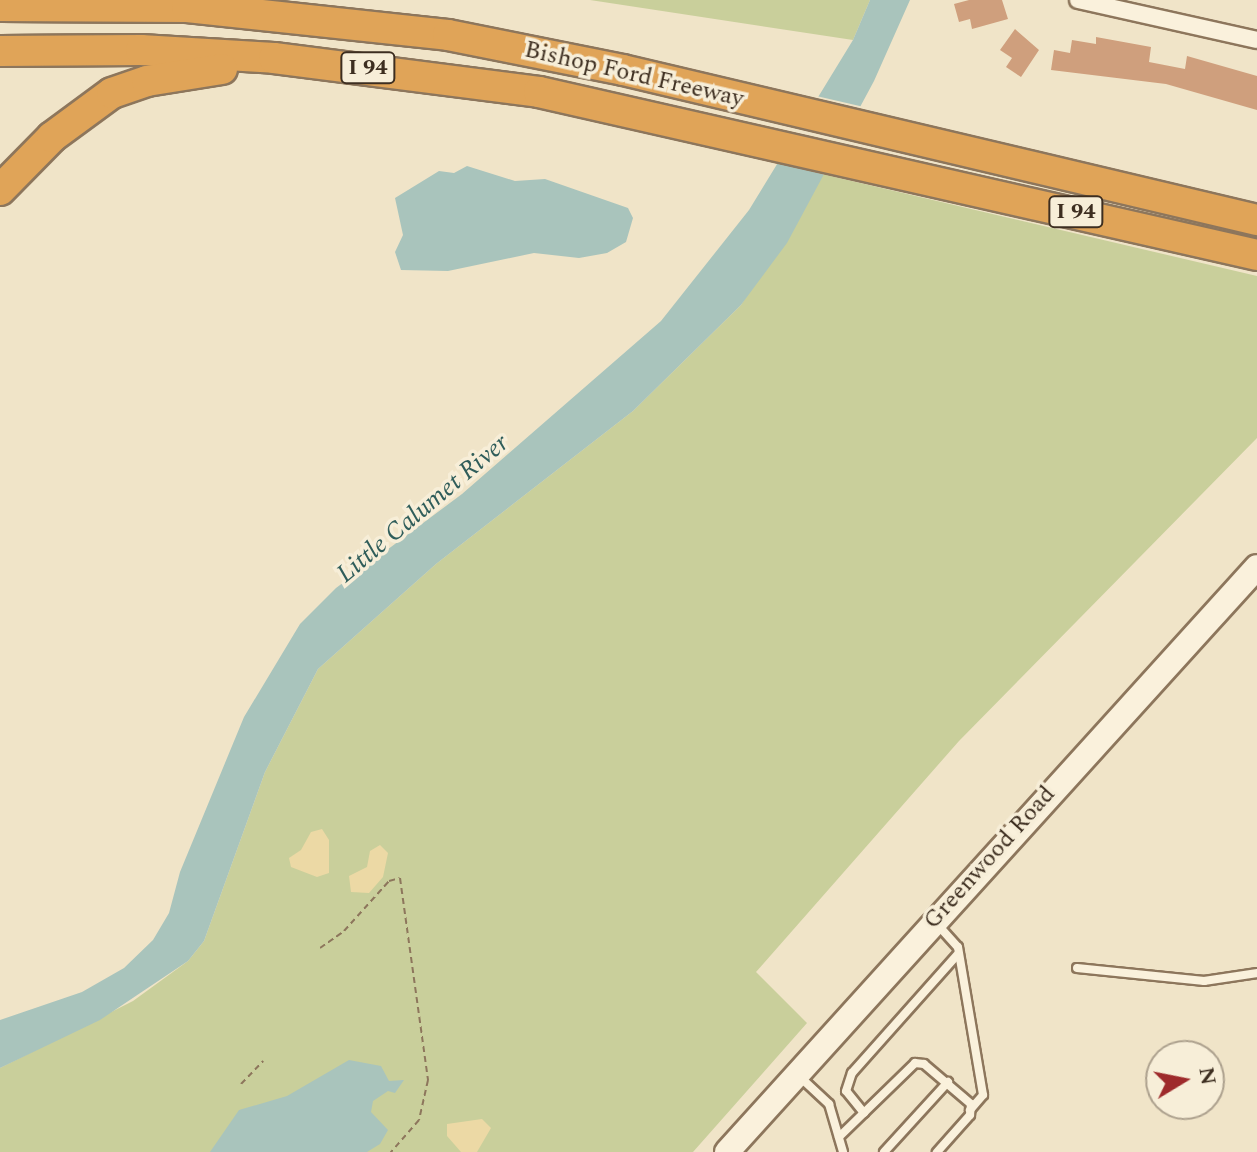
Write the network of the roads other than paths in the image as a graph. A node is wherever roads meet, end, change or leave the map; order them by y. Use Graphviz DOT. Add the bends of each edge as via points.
graph roads {
  1 [pos="1078,0"];
  2 [pos="177,3"];
  3 [pos="0,6"];
  4 [pos="1257,40"];
  5 [pos="0,51"];
  6 [pos="274,58"];
  7 [pos="0,190"];
  8 [pos="1257,220"];
  9 [pos="1257,255"];
  10 [pos="1257,567"];
  11 [pos="934,921"];
  12 [pos="958,954"];
  13 [pos="1077,968"];
  14 [pos="1257,973"];
  15 [pos="796,1074"];
  16 [pos="948,1082"];
  17 [pos="970,1110"];
  18 [pos="864,1113"];
  19 [pos="839,1137"];
  20 [pos="727,1152"];
  21 [pos="843,1152"];
  22 [pos="884,1152"];
  23 [pos="937,1152"];
  1 -- 4 [label="street"];
  2 -- 3 [label="highway, Bishop Ford Freeway / I 94"];
  2 -- 8 [label="highway, Bishop Ford Freeway / I 94" via="448,35"];
  5 -- 6 [label="highway, Bishop Ford Freeway / I 94" via="141,50"];
  6 -- 7 [label="highway" via="147,81 112,93 52,137"];
  6 -- 9 [label="highway, Bishop Ford Freeway / I 94" via="525,89"];
  10 -- 11 [label="street, Greenwood Road"];
  11 -- 12 [label="lane" via="956,944"];
  11 -- 15 [label="street, Greenwood Road"];
  12 -- 17 [label="lane" via="983,1095"];
  12 -- 18 [label="lane" via="848,1080 846,1091"];
  13 -- 14 [label="lane" via="1204,981"];
  15 -- 19 [label="lane" via="829,1104"];
  15 -- 20 [label="street, Greenwood Road"];
  16 -- 17 [label="lane" via="971,1104"];
  16 -- 18 [label="lane" via="932,1066 915,1063"];
  16 -- 22 [label="lane"];
  17 -- 23 [label="lane"];
  18 -- 19 [label="lane"];
  19 -- 21 [label="lane"];
}
